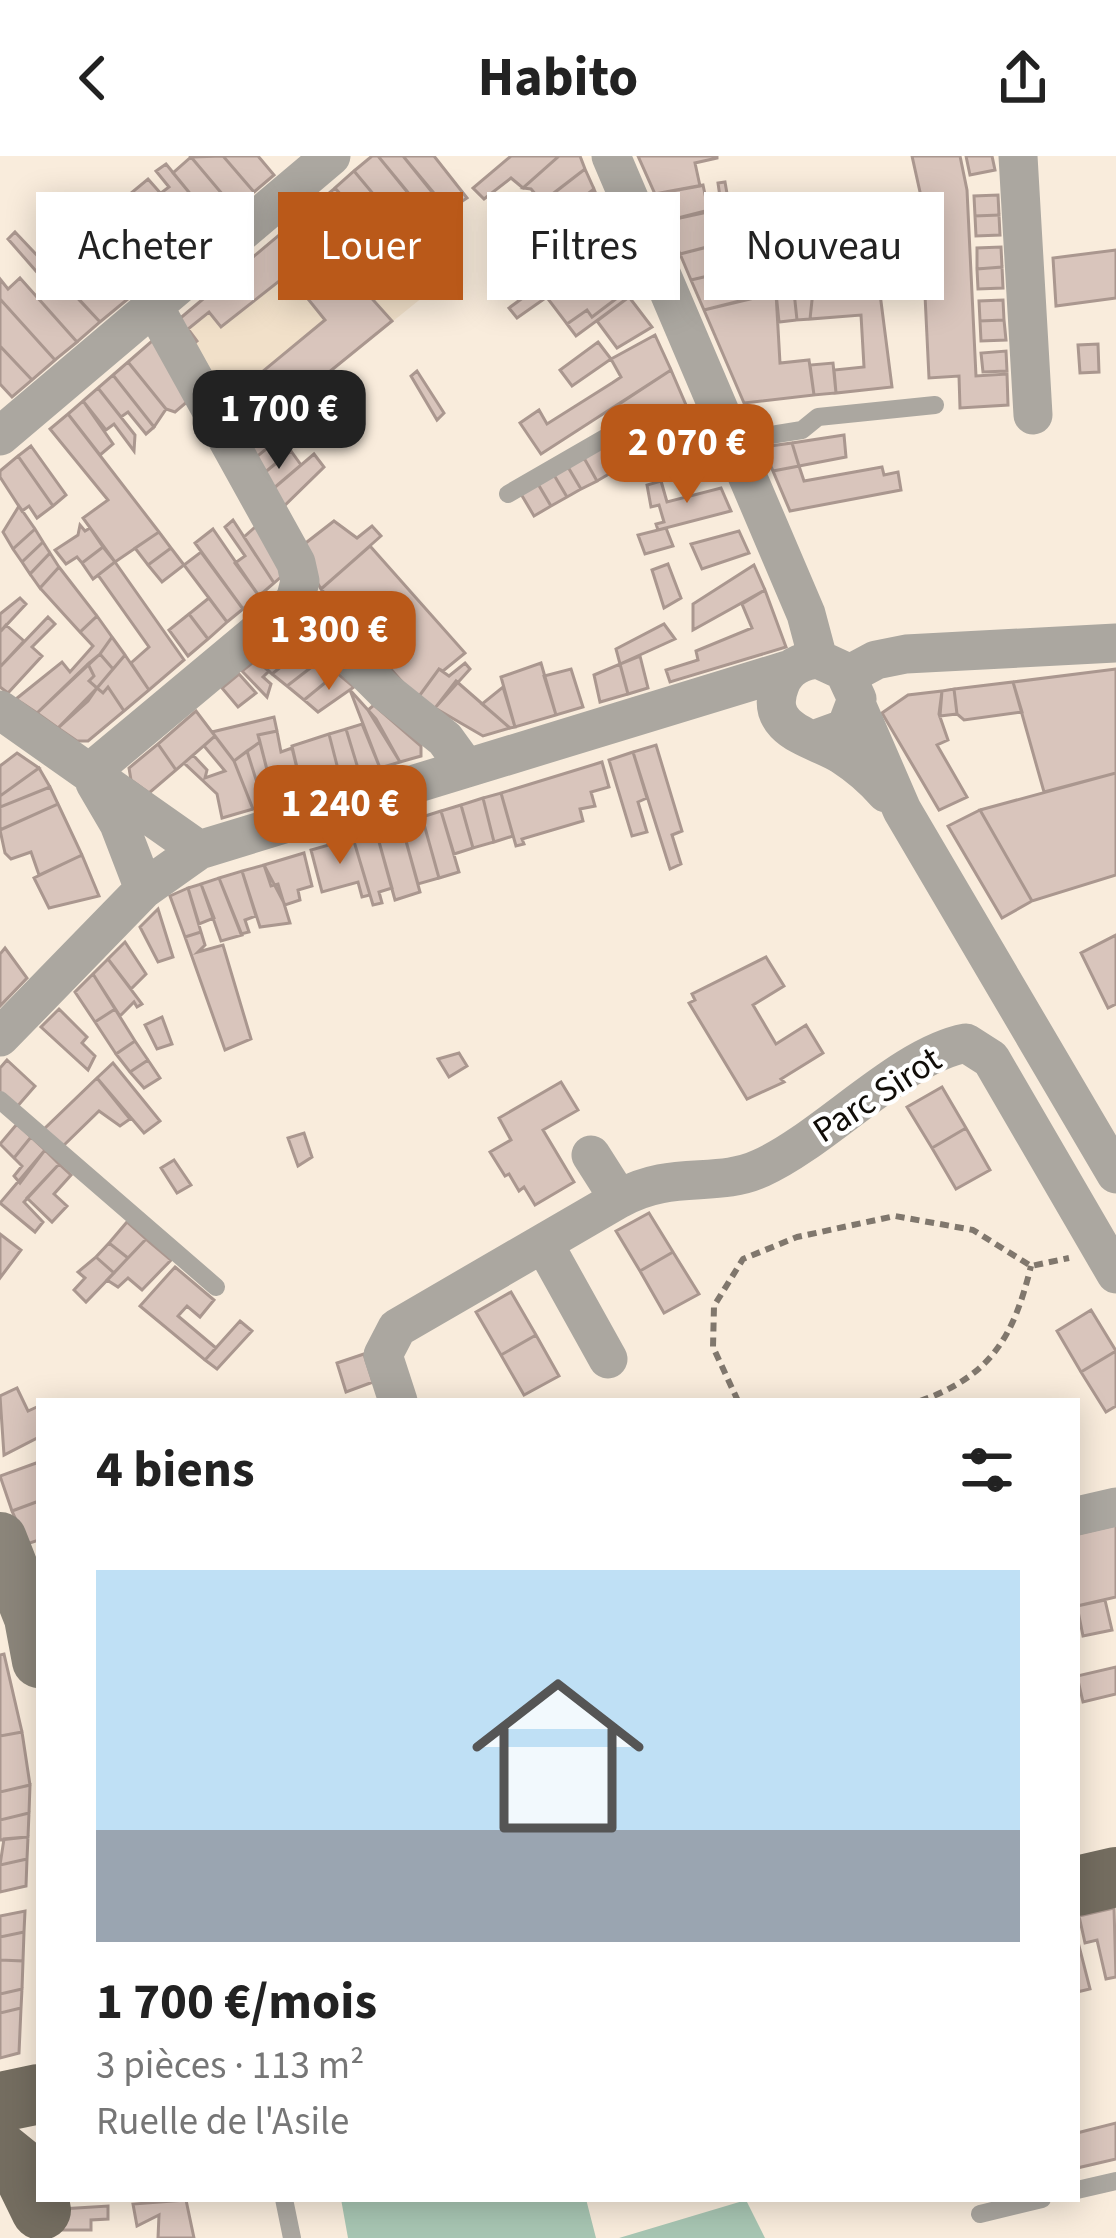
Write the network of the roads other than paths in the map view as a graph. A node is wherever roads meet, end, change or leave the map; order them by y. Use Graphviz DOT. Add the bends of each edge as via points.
graph roads {
  1 [pos="331,156"];
  2 [pos="611,156"];
  3 [pos="1018,156"];
  4 [pos="153,305"];
  5 [pos="935,405"];
  6 [pos="1033,415"];
  7 [pos="643,416"];
  8 [pos="0,436"];
  9 [pos="732,441"];
  10 [pos="508,494"];
  11 [pos="295,601"];
  12 [pos="1116,643"];
  13 [pos="828,677"];
  14 [pos="0,710"];
  15 [pos="655,711"];
  16 [pos="798,731"];
  17 [pos="466,768"];
  18 [pos="89,773"];
  19 [pos="902,810"];
  20 [pos="199,850"];
  21 [pos="144,889"];
  22 [pos="0,1037"];
  23 [pos="0,1100"];
  24 [pos="591,1155"];
  25 [pos="1116,1174"];
  26 [pos="619,1199"];
  27 [pos="544,1244"];
  28 [pos="1111,1256"];
  29 [pos="216,1288"];
  30 [pos="608,1358"];
  31 [pos="397,1398"];
  32 [pos="1116,1507"];
  33 [pos="1080,1515"];
  34 [pos="18,1558"];
  35 [pos="36,1646"];
  36 [pos="1116,1877"];
  37 [pos="1080,1885"];
  38 [pos="36,2095"];
  39 [pos="0,2102"];
  40 [pos="1116,2181"];
  41 [pos="1080,2189"];
  42 [pos="285,2202"];
  43 [pos="1030,2202"];
  44 [pos="980,2214"];
  45 [pos="292,2238"];
  1 -- 4 [label="street"];
  2 -- 9 [label="street" via="697,394"];
  3 -- 6 [label="street"];
  4 -- 8 [label="street"];
  4 -- 11 [label="street" via="296,563"];
  5 -- 9 [label="lane" via="818,417 802,430"];
  7 -- 10 [label="lane"];
  9 -- 13 [label="street"];
  11 -- 17 [label="street" via="445,739"];
  11 -- 18 [label="street"];
  12 -- 13 [label="street" via="906,654"];
  13 -- 15 [label="street"];
  13 -- 16 [label="street" via="777,691"];
  13 -- 16 [label="street" via="842,732"];
  13 -- 19 [label="street"];
  14 -- 18 [label="street"];
  15 -- 16 [label="street" via="733,711"];
  15 -- 17 [label="street"];
  16 -- 19 [label="street" via="869,775"];
  17 -- 20 [label="street"];
  18 -- 20 [label="street"];
  18 -- 21 [label="street"];
  19 -- 25 [label="street"];
  20 -- 21 [label="street"];
  21 -- 22 [label="street"];
  23 -- 29 [label="lane"];
  24 -- 26 [label="street"];
  26 -- 27 [label="street, Parc Sirot"];
  26 -- 28 [label="street, Parc Sirot" via="654,1182 755,1171 966,1043 991,1059"];
  27 -- 30 [label="street"];
  27 -- 31 [label="street, Parc Sirot" via="397,1328 383,1355"];
  32 -- 33 [label="street"];
  34 -- 35 [label="street"];
  36 -- 37 [label="main road"];
  38 -- 39 [label="main road"];
  40 -- 41 [label="lane"];
  42 -- 45 [label="lane"];
  43 -- 44 [label="lane"];
}
